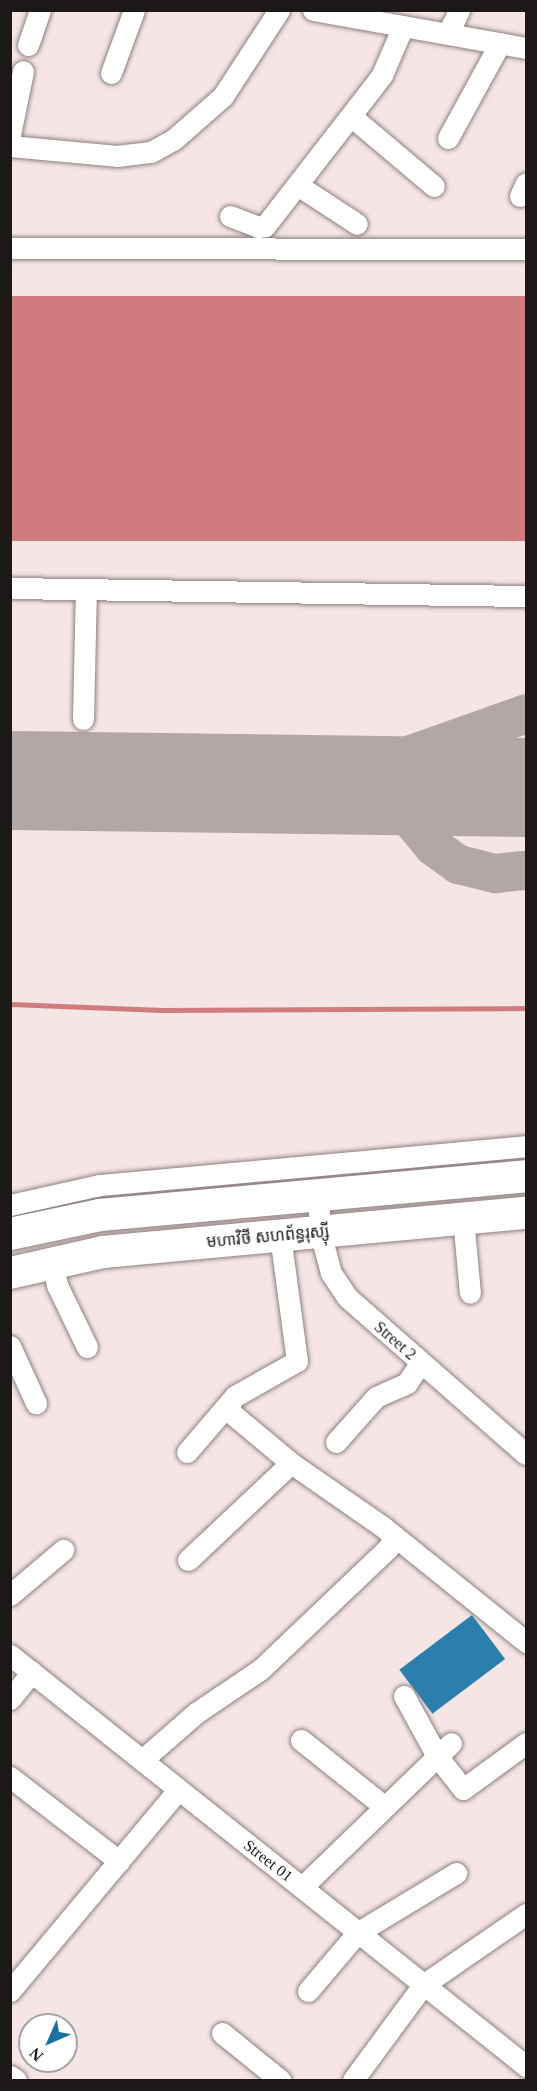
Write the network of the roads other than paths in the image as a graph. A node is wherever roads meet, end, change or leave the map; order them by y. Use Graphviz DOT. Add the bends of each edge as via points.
graph roads {
  1 [pos="40,10"];
  2 [pos="134,10"];
  3 [pos="279,10"];
  4 [pos="313,10"];
  5 [pos="459,10"];
  6 [pos="403,26"];
  7 [pos="448,33"];
  8 [pos="500,43"];
  9 [pos="28,45"];
  10 [pos="526,48"];
  11 [pos="23,71"];
  12 [pos="111,73"];
  13 [pos="352,117"];
  14 [pos="10,135"];
  15 [pos="448,138"];
  16 [pos="10,146"];
  17 [pos="299,186"];
  18 [pos="434,186"];
  19 [pos="230,216"];
  20 [pos="357,224"];
  21 [pos="10,248"];
  22 [pos="526,249"];
  23 [pos="10,588"];
  24 [pos="86,589"];
  25 [pos="526,596"];
  26 [pos="83,719"];
  27 [pos="526,1146"];
  28 [pos="526,1176"];
  29 [pos="318,1195"];
  30 [pos="10,1205"];
  31 [pos="526,1213"];
  32 [pos="463,1218"];
  33 [pos="320,1232"];
  34 [pos="10,1234"];
  35 [pos="280,1236"];
  36 [pos="52,1263"];
  37 [pos="10,1273"];
  38 [pos="470,1293"];
  39 [pos="10,1346"];
  40 [pos="87,1347"];
  41 [pos="420,1364"];
  42 [pos="36,1403"];
  43 [pos="230,1404"];
  44 [pos="336,1442"];
  45 [pos="187,1452"];
  46 [pos="526,1454"];
  47 [pos="291,1463"];
  48 [pos="394,1538"];
  49 [pos="63,1550"];
  50 [pos="188,1560"];
  51 [pos="10,1594"];
  52 [pos="526,1642"];
  53 [pos="10,1655"];
  54 [pos="32,1672"];
  55 [pos="404,1696"];
  56 [pos="10,1699"];
  57 [pos="301,1740"];
  58 [pos="526,1743"];
  59 [pos="444,1750"];
  60 [pos="142,1760"];
  61 [pos="10,1777"];
  62 [pos="178,1790"];
  63 [pos="385,1807"];
  64 [pos="119,1861"];
  65 [pos="456,1873"];
  66 [pos="302,1887"];
  67 [pos="526,1914"];
  68 [pos="357,1933"];
  69 [pos="423,1985"];
  70 [pos="10,1991"];
  71 [pos="308,1991"];
  72 [pos="222,2033"];
  73 [pos="526,2066"];
  74 [pos="10,2076"];
  75 [pos="16,2080"];
  76 [pos="280,2080"];
  77 [pos="353,2080"];
  1 -- 9 [label="street"];
  2 -- 12 [label="street"];
  3 -- 16 [label="street" via="223,96 173,140 151,152 117,156"];
  4 -- 6 [label="street"];
  5 -- 7 [label="street"];
  6 -- 7 [label="street"];
  6 -- 13 [label="street" via="382,75"];
  7 -- 8 [label="street"];
  8 -- 10 [label="street"];
  8 -- 15 [label="street"];
  11 -- 14 [label="street"];
  13 -- 17 [label="street"];
  13 -- 18 [label="street"];
  17 -- 19 [label="street" via="262,228"];
  17 -- 20 [label="street"];
  21 -- 22 [label="street"];
  23 -- 24 [label="street"];
  24 -- 25 [label="street"];
  24 -- 26 [label="street"];
  27 -- 30 [label="street" via="100,1185"];
  28 -- 29 [label="highway"];
  29 -- 33 [label="street, Street 2"];
  29 -- 34 [label="highway" via="100,1215"];
  31 -- 32 [label="highway, មហាវិថី សហព័ន្ធរុស្ស៊ី"];
  32 -- 33 [label="highway, មហាវិថី សហព័ន្ធរុស្ស៊ី"];
  32 -- 38 [label="street"];
  33 -- 35 [label="highway, មហាវិថី សហព័ន្ធរុស្ស៊ី"];
  33 -- 41 [label="street, Street 2" via="331,1273 347,1297"];
  35 -- 36 [label="highway, មហាវិថី សហព័ន្ធរុស្ស៊ី" via="103,1252"];
  35 -- 43 [label="street" via="297,1361 235,1396"];
  36 -- 37 [label="highway, មហាវិថី សហព័ន្ធរុស្ស៊ី"];
  36 -- 40 [label="street" via="57,1285"];
  39 -- 42 [label="street"];
  41 -- 44 [label="street" via="407,1383 376,1397"];
  41 -- 46 [label="street, Street 2"];
  43 -- 45 [label="street"];
  43 -- 47 [label="street" via="230,1413"];
  47 -- 48 [label="street"];
  47 -- 50 [label="street"];
  48 -- 52 [label="street"];
  48 -- 60 [label="street" via="261,1669 196,1713"];
  49 -- 51 [label="street"];
  53 -- 54 [label="street, Street 01"];
  54 -- 56 [label="street"];
  54 -- 60 [label="street, Street 01"];
  55 -- 59 [label="street"];
  57 -- 63 [label="street"];
  58 -- 59 [label="street" via="463,1789"];
  59 -- 63 [label="street"];
  60 -- 62 [label="street, Street 01"];
  61 -- 64 [label="street"];
  62 -- 64 [label="street"];
  62 -- 66 [label="street, Street 01"];
  63 -- 66 [label="street"];
  64 -- 70 [label="street"];
  65 -- 68 [label="street"];
  66 -- 68 [label="street, Street 01"];
  67 -- 69 [label="street"];
  68 -- 69 [label="street, Street 01"];
  68 -- 71 [label="street"];
  69 -- 73 [label="street, Street 01"];
  69 -- 77 [label="street"];
  72 -- 76 [label="street"];
  74 -- 75 [label="street"];
}
